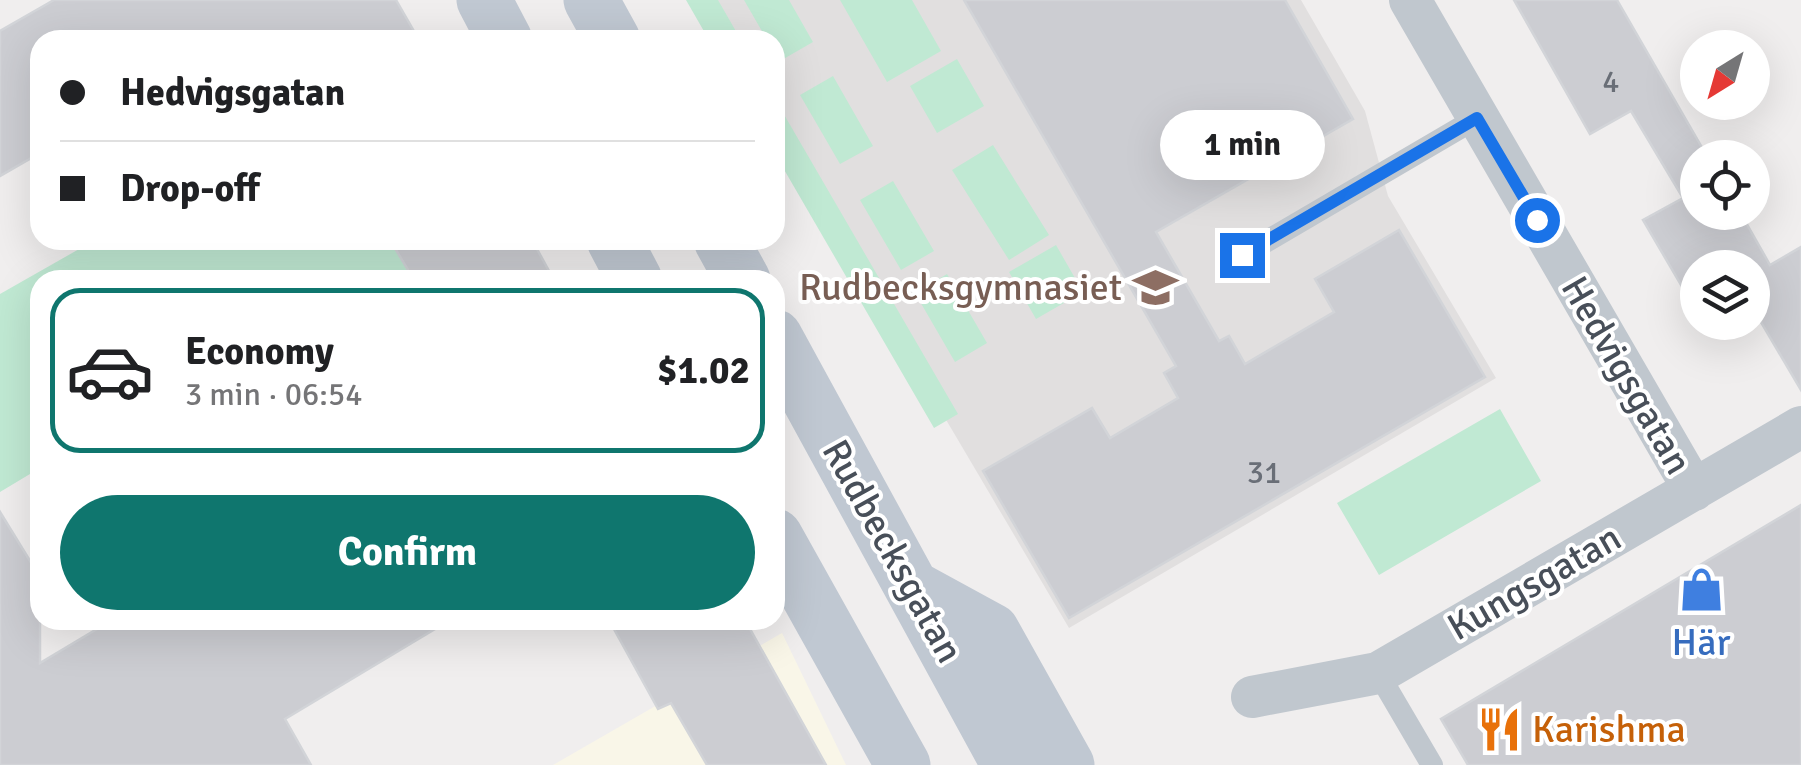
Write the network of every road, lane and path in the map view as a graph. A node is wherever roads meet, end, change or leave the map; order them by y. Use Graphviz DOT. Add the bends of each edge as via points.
graph roads {
  1 [pos="484,0"];
  2 [pos="591,0"];
  3 [pos="1410,0"];
  4 [pos="500,30"];
  5 [pos="607,30"];
  6 [pos="1477,118"];
  7 [pos="1242,255"];
  8 [pos="785,355"];
  9 [pos="1801,428"];
  10 [pos="1694,490"];
  11 [pos="785,554"];
  12 [pos="915,589"];
  13 [pos="1378,673"];
  14 [pos="1252,697"];
  15 [pos="903,765"];
  16 [pos="1010,765"];
  17 [pos="1068,765"];
  18 [pos="1432,765"];
  1 -- 4 [label="main road"];
  2 -- 5 [label="main road"];
  3 -- 6 [label="street, Hedvigsgatan"];
  6 -- 7 [label="lane"];
  6 -- 10 [label="street, Hedvigsgatan"];
  8 -- 12 [label="main road, Rudbecksgatan"];
  9 -- 10 [label="street, Kungsgatan"];
  10 -- 13 [label="street, Kungsgatan"];
  11 -- 15 [label="main road"];
  12 -- 16 [label="main road, Rudbecksgatan"];
  12 -- 17 [label="main road" via="992,631"];
  13 -- 14 [label="street, Kungsgatan"];
  13 -- 18 [label="lane"];
}
